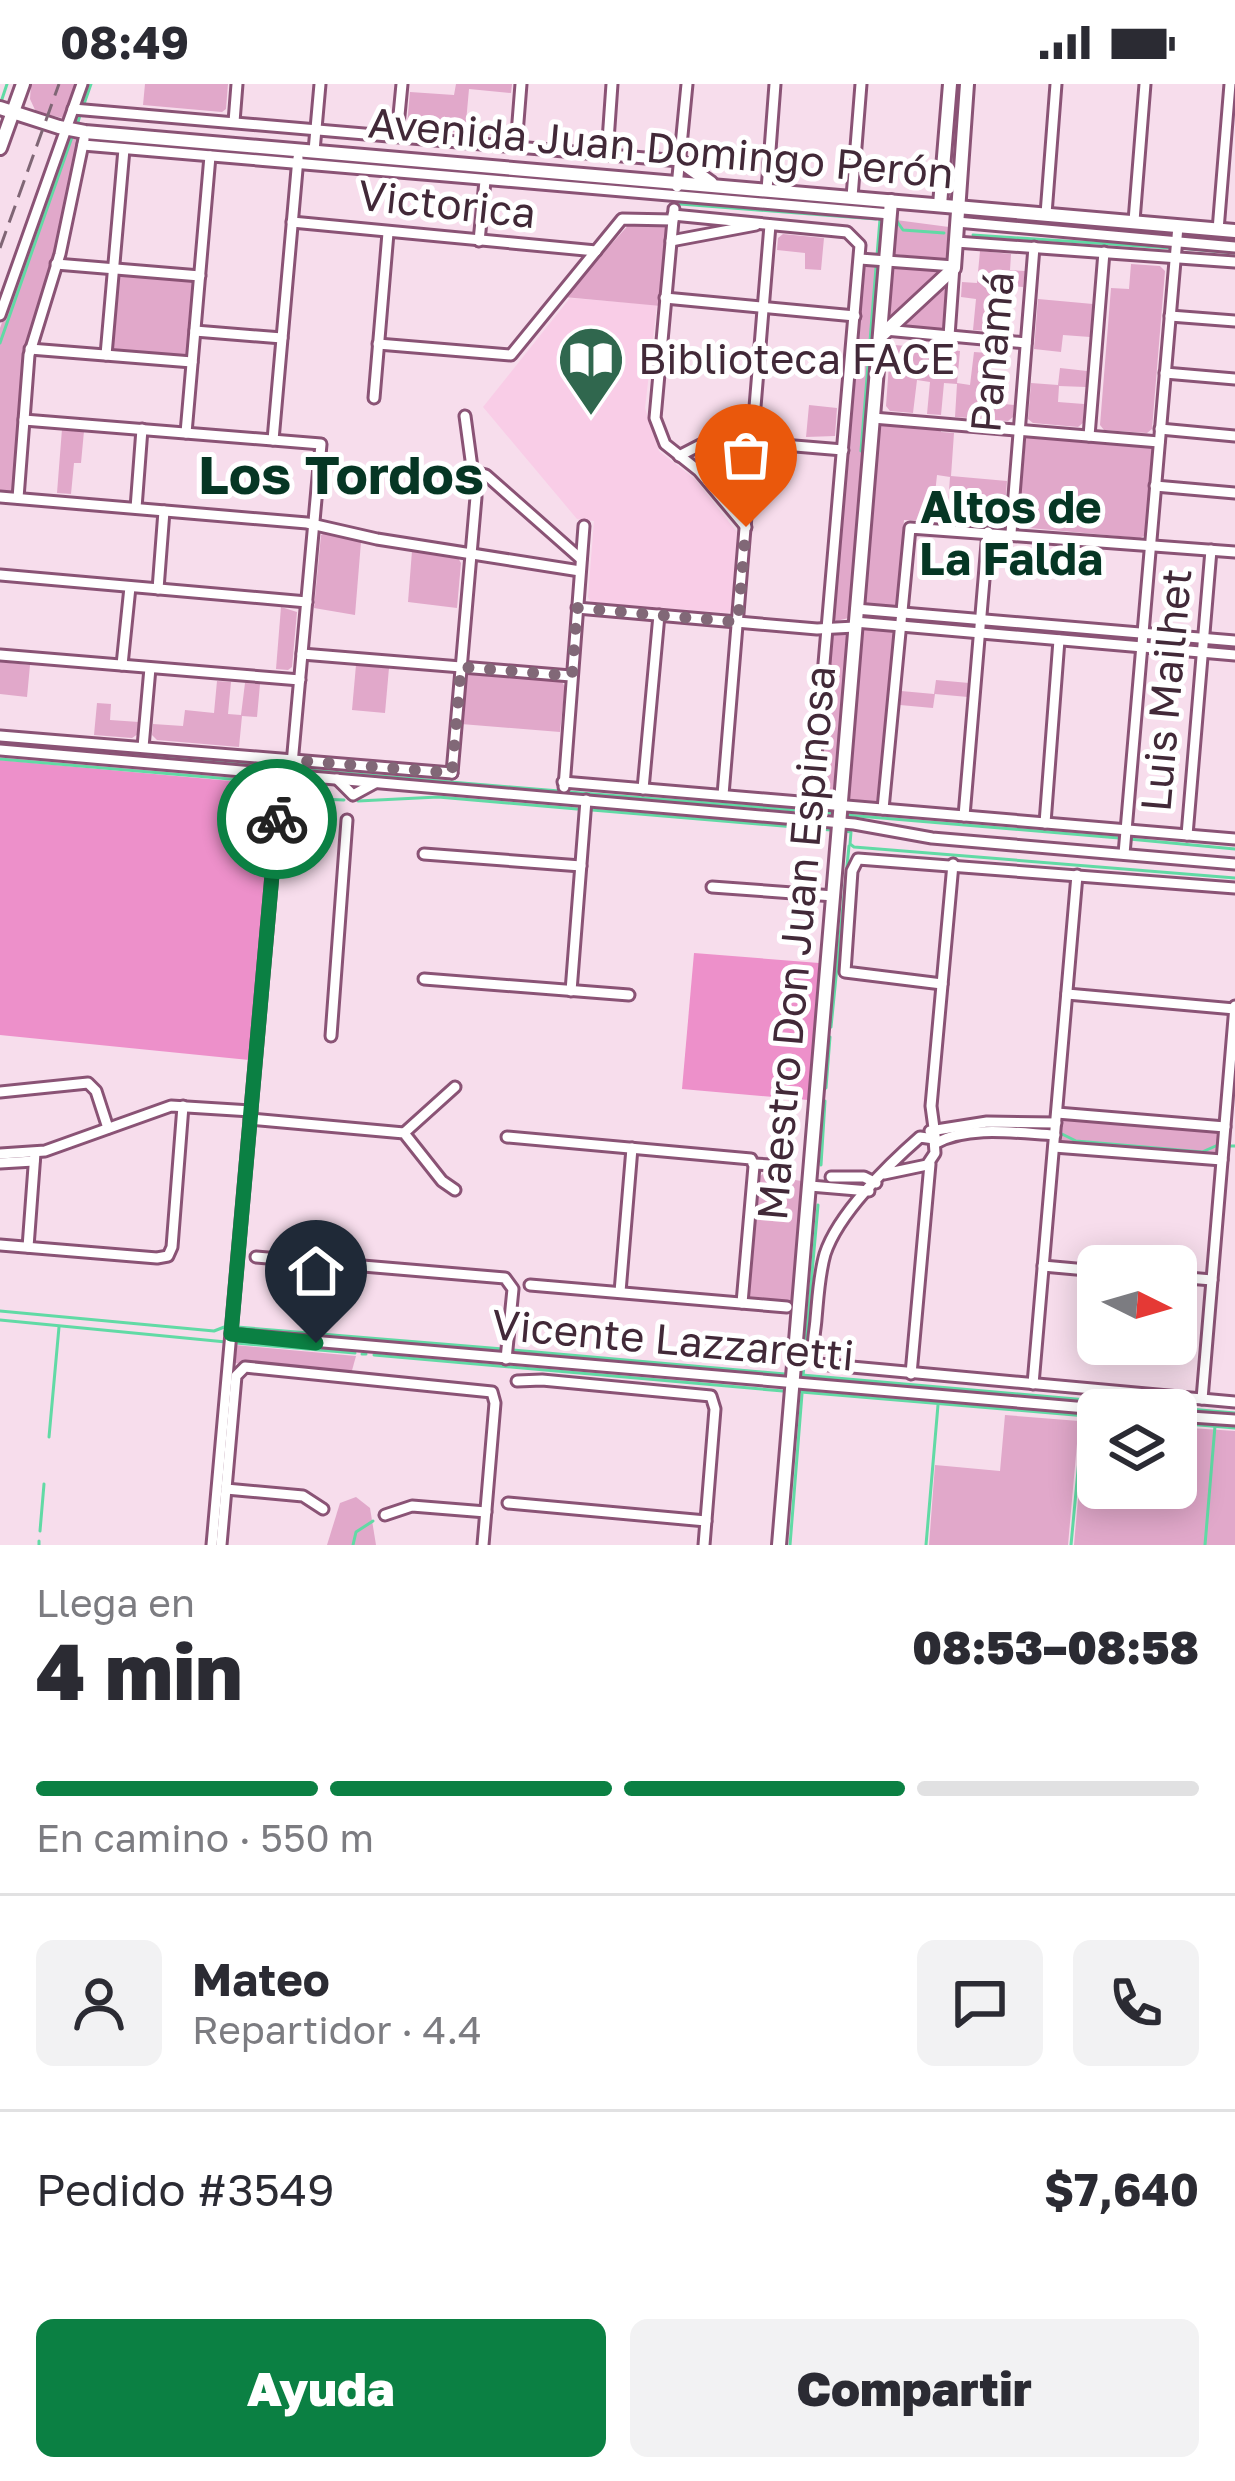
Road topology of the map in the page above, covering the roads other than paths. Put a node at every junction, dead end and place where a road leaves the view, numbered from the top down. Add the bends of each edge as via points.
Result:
1 (23, 84) edge
2 (82, 84) edge
3 (237, 84) edge
4 (320, 84) edge
5 (402, 84) edge
6 (521, 84) edge
7 (612, 84) edge
8 (687, 84) edge
9 (776, 84) edge
10 (861, 84) edge
11 (950, 84) edge
12 (967, 84) edge
13 (1056, 84) edge
14 (1144, 84) edge
15 (1230, 84) edge
16 (74, 109) junction
17 (6, 110) edge
18 (234, 122) junction
19 (66, 129) junction
20 (316, 129) junction
21 (397, 136) junction
22 (84, 138) junction
23 (516, 147) junction
24 (0, 148) edge
25 (124, 149) junction
26 (314, 151) junction
27 (607, 154) junction
28 (210, 157) junction
29 (298, 157) junction
30 (680, 161) junction
31 (485, 181) junction
32 (678, 182) junction
33 (942, 182) junction
34 (959, 183) junction
35 (717, 186) junction
36 (767, 190) junction
37 (852, 197) junction
38 (675, 198) junction
39 (940, 205) junction
40 (958, 206) junction
41 (891, 207) junction
42 (1046, 214) junction
43 (673, 218) junction
44 (1133, 221) junction
45 (292, 222) junction
46 (957, 222) junction
47 (766, 224) junction
48 (1178, 226) junction
49 (1218, 230) junction
50 (1235, 231) edge
51 (388, 232) junction
52 (479, 241) junction
53 (671, 241) junction
54 (956, 242) junction
55 (1176, 242) junction
56 (1034, 247) junction
57 (1235, 247) edge
58 (596, 251) junction
59 (1104, 252) junction
60 (1175, 257) junction
61 (860, 259) junction
62 (880, 260) junction
63 (1235, 262) edge
64 (56, 264) junction
65 (954, 266) junction
66 (114, 269) junction
67 (200, 276) junction
68 (665, 298) junction
69 (764, 307) junction
70 (0, 315) edge
71 (855, 316) junction
72 (1170, 316) junction
73 (1235, 321) edge
74 (885, 330) junction
75 (195, 331) junction
76 (949, 336) junction
77 (282, 338) junction
78 (378, 344) junction
79 (1026, 344) junction
80 (879, 347) junction
81 (30, 349) junction
82 (106, 355) junction
83 (192, 362) junction
84 (1165, 373) junction
85 (1235, 379) edge
86 (374, 398) dead end
87 (465, 416) dead end
88 (873, 418) junction
89 (24, 419) junction
90 (142, 429) junction
91 (1160, 429) junction
92 (1019, 430) junction
93 (186, 433) junction
94 (1089, 436) junction
95 (1235, 436) edge
96 (273, 440) junction
97 (753, 442) junction
98 (1159, 442) junction
99 (843, 450) junction
100 (679, 456) junction
101 (474, 472) junction
102 (1155, 487) junction
103 (1235, 494) edge
104 (0, 497) edge
105 (18, 498) junction
106 (136, 508) junction
107 (164, 511) junction
108 (314, 524) junction
109 (584, 526) dead end
110 (746, 527) junction
111 (988, 532) junction
112 (1011, 533) junction
113 (1150, 545) junction
114 (1210, 550) junction
115 (1235, 552) edge
116 (471, 554) junction
117 (581, 565) junction
118 (0, 575) edge
119 (130, 586) junction
120 (158, 589) junction
121 (307, 602) junction
122 (577, 608) junction
123 (900, 612) junction
124 (659, 615) junction
125 (856, 619) junction
126 (981, 619) junction
127 (738, 622) junction
128 (899, 626) junction
129 (827, 627) junction
130 (980, 633) junction
131 (1143, 633) junction
132 (1203, 638) junction
133 (1059, 640) junction
134 (1235, 641) edge
135 (1142, 647) junction
136 (1202, 652) junction
137 (302, 654) junction
138 (0, 655) edge
139 (1235, 655) edge
140 (122, 665) junction
141 (461, 667) junction
142 (150, 668) junction
143 (572, 676) junction
144 (300, 680) junction
145 (0, 736) edge
146 (143, 748) junction
147 (0, 750) edge
148 (293, 760) junction
149 (286, 774) junction
150 (337, 779) junction
151 (377, 782) junction
152 (563, 782) junction
153 (643, 789) junction
154 (349, 793) junction
155 (723, 795) junction
156 (564, 799) junction
157 (586, 800) junction
158 (812, 803) junction
159 (840, 806) junction
160 (883, 809) junction
161 (964, 816) junction
162 (840, 823) junction
163 (1045, 823) junction
164 (1126, 830) junction
165 (1187, 835) junction
166 (1235, 839) edge
167 (424, 854) dead end
168 (1124, 854) junction
169 (1235, 864) edge
170 (953, 865) junction
171 (581, 866) junction
172 (1077, 875) junction
173 (712, 886) dead end
174 (1235, 888) edge
175 (834, 896) junction
176 (424, 980) dead end
177 (942, 984) junction
178 (571, 991) junction
179 (1067, 994) junction
180 (629, 995) dead end
181 (1235, 1007) edge
182 (331, 1036) dead end
183 (455, 1087) dead end
184 (0, 1092) edge
185 (183, 1106) junction
186 (931, 1106) junction
187 (250, 1115) junction
188 (108, 1128) junction
189 (1055, 1129) junction
190 (933, 1130) junction
191 (404, 1132) junction
192 (507, 1137) dead end
193 (920, 1138) junction
194 (936, 1143) junction
195 (1227, 1145) edge
196 (632, 1148) junction
197 (34, 1157) junction
198 (0, 1158) edge
199 (933, 1158) junction
200 (754, 1164) junction
201 (910, 1170) junction
202 (810, 1180) junction
203 (873, 1186) junction
204 (454, 1190) dead end
205 (927, 1192) junction
206 (0, 1245) edge
207 (28, 1247) junction
208 (256, 1257) dead end
209 (1043, 1266) junction
210 (1077, 1268) edge
211 (1197, 1279) edge
212 (1212, 1280) junction
213 (530, 1285) dead end
214 (620, 1292) junction
215 (742, 1303) junction
216 (787, 1307) dead end
217 (231, 1334) junction
218 (364, 1347) junction
219 (506, 1359) junction
220 (911, 1374) junction
221 (361, 1377) junction
222 (517, 1381) dead end
223 (793, 1383) junction
224 (1033, 1384) junction
225 (1202, 1399) junction
226 (1235, 1402) edge
227 (1077, 1407) edge
228 (1197, 1417) edge
229 (1235, 1420) edge
230 (226, 1489) junction
231 (508, 1503) dead end
232 (323, 1509) dead end
233 (486, 1512) junction
234 (385, 1515) dead end
235 (706, 1521) junction
236 (216, 1545) edge
237 (483, 1545) edge
238 (704, 1545) edge
239 (779, 1545) edge

1 - 17 main road
2 - 16 street
3 - 18 street
4 - 20 street
5 - 21 street
6 - 23 street
7 - 27 street
8 - 30 street
9 - 36 street
10 - 37 street
11 - 33 main road
12 - 34 main road
13 - 42 street
14 - 44 street
15 - 49 street
16 - 18 street
16 - 19 street
17 - 19 main road, Avenida Juan Domingo Perón
17 - 24 main road
18 - 20 street
19 - 22 main road, Avenida Juan Domingo Perón
19 - 70 street
20 - 21 street
20 - 26 street
21 - 23 street
22 - 25 street
22 - 29 main road, Avenida Juan Domingo Perón
22 - 64 street
23 - 27 street
25 - 28 street
25 - 66 street
26 - 29 main road, Avenida Juan Domingo Perón
26 - 32 main road, Avenida Juan Domingo Perón
27 - 30 street
28 - 29 street
28 - 67 street
29 - 31 street
29 - 45 street
30 - 32 street
30 - 35 main road
31 - 38 street
31 - 52 street
32 - 35 main road, Avenida Juan Domingo Perón
32 - 38 street
33 - 34 main road via 952,190
33 - 39 main road
34 - 40 main road
35 - 36 main road, Avenida Juan Domingo Perón
36 - 37 main road, Avenida Juan Domingo Perón
37 - 41 main road, Avenida Juan Domingo Perón
38 - 41 street
38 - 43 street
39 - 40 main road, Avenida Juan Domingo Perón
39 - 41 main road, Avenida Juan Domingo Perón
40 - 42 main road, Avenida Juan Domingo Perón
40 - 46 main road
41 - 62 main road, Maestro Don Juan Espinosa
42 - 44 main road, Avenida Juan Domingo Perón
43 - 47 street
43 - 53 street
43 - 58 street via 625,217
44 - 48 main road, Avenida Juan Domingo Perón
45 - 51 street, Victorica
45 - 77 street
46 - 54 main road
46 - 55 street
47 - 53 street
47 - 61 street via 847,232 857,238
47 - 69 street
48 - 49 main road, Avenida Juan Domingo Perón
48 - 55 street
49 - 50 main road, Avenida Juan Domingo Perón
51 - 52 street, Victorica
51 - 78 street
52 - 58 street, Victorica
53 - 68 street
54 - 56 street
54 - 65 main road
55 - 57 street
55 - 60 street
56 - 59 street
56 - 79 street, Panamá
58 - 78 street via 511,355
59 - 60 street
59 - 94 street
60 - 63 street
60 - 72 street
61 - 62 street
61 - 71 street
62 - 65 street
62 - 80 main road, Maestro Don Juan Espinosa
64 - 66 street
64 - 81 street
65 - 74 main road
65 - 76 street
66 - 67 street
66 - 82 street
67 - 75 street
68 - 69 street
68 - 100 street via 655,415 664,444
69 - 71 street
69 - 97 street
71 - 99 street
72 - 73 street
72 - 84 street
74 - 76 street
74 - 80 main road, Maestro Don Juan Espinosa
75 - 77 street
75 - 83 street
76 - 79 street
77 - 96 street
78 - 86 street
79 - 92 street, Panamá
80 - 88 main road, Maestro Don Juan Espinosa
81 - 82 street
81 - 89 street
82 - 83 street
83 - 93 street
84 - 85 street
84 - 91 street
87 - 101 street
88 - 92 street
88 - 125 main road, Maestro Don Juan Espinosa
89 - 90 street
89 - 105 street
90 - 93 street
90 - 106 street
91 - 95 street
91 - 98 street
92 - 94 street
92 - 112 street, Panamá
93 - 96 street
94 - 98 street
96 - 108 street via 321,444
97 - 99 street
97 - 100 street via 707,439
97 - 110 street
98 - 102 street
99 - 129 street
100 - 110 street
101 - 116 street
101 - 117 street
102 - 103 street
102 - 113 street
104 - 105 street
105 - 106 street
106 - 107 street
107 - 108 street
107 - 120 street
108 - 116 street
108 - 121 street
109 - 117 street
110 - 127 street
111 - 112 street
111 - 123 street via 910,528
111 - 126 street
112 - 113 street
113 - 114 street
113 - 131 street
114 - 115 street
114 - 132 street, Luis Mailhet
116 - 117 street
116 - 141 street
117 - 122 street
118 - 119 street
119 - 120 street
119 - 140 street
120 - 121 street
121 - 137 street
122 - 124 street
122 - 143 street
123 - 125 street
123 - 126 street
123 - 128 street
124 - 127 street
124 - 153 street
125 - 128 street
125 - 129 street
125 - 159 main road, Maestro Don Juan Espinosa
126 - 130 street
126 - 131 street
127 - 129 street
127 - 155 street
128 - 130 street
128 - 160 street
129 - 158 street
130 - 133 street
130 - 161 street
131 - 132 street
131 - 135 street
132 - 134 street
132 - 136 street, Luis Mailhet
133 - 135 street
133 - 163 street
135 - 136 street
135 - 164 street
136 - 139 street
136 - 165 street, Luis Mailhet
137 - 141 street
137 - 144 street
138 - 140 street
140 - 142 street
141 - 143 street
141 - 148 street via 451,776
142 - 144 street
142 - 146 street
143 - 152 street
144 - 148 street
145 - 146 street
146 - 148 street
147 - 149 street
148 - 149 street
149 - 150 street
149 - 187 street
150 - 151 street
150 - 154 street
151 - 154 street
151 - 156 street
152 - 153 street
152 - 156 street
153 - 155 street
154 - 182 street
155 - 158 street
156 - 157 street
157 - 162 street
157 - 171 street
158 - 159 street
159 - 160 street
159 - 162 main road, Maestro Don Juan Espinosa
160 - 161 street
161 - 163 street
162 - 168 street
162 - 175 main road, Maestro Don Juan Espinosa
163 - 164 street
164 - 165 street
164 - 168 street
165 - 166 street
167 - 171 street
168 - 169 street
170 - 172 street
170 - 177 street
170 - 177 street via 858,859 845,940 848,974
171 - 178 street
172 - 174 street
172 - 179 street
173 - 175 street
175 - 202 main road, Maestro Don Juan Espinosa
176 - 178 street
177 - 186 street
178 - 180 street
179 - 181 street
179 - 189 street
181 - 195 street
183 - 191 street
184 - 188 street via 88,1083
185 - 187 street
185 - 188 street
185 - 207 street via 168,1256
186 - 190 street
186 - 193 street
187 - 191 street
187 - 217 street
188 - 197 street
189 - 190 street via 987,1122
189 - 194 street
189 - 195 street
189 - 195 street
189 - 209 street
190 - 193 street
190 - 194 street
191 - 204 street
192 - 196 street
193 - 194 street
193 - 203 street
194 - 199 street
195 - 212 street
196 - 200 street
196 - 214 street
197 - 198 street
197 - 207 street
199 - 201 street
199 - 205 street
200 - 202 street via 790,1166
200 - 215 street
201 - 203 street
201 - 205 street
202 - 203 street
202 - 203 street via 864,1177
202 - 223 main road, Maestro Don Juan Espinosa
203 - 220 street via 826,1253 813,1356 824,1366
205 - 220 street
206 - 207 street
208 - 219 street via 505,1278 513,1289
209 - 210 street
209 - 224 street
211 - 212 street
212 - 225 street
213 - 214 street
214 - 215 street
215 - 216 street
217 - 218 street, Vicente Lazzaretti
217 - 236 street
218 - 219 street, Vicente Lazzaretti
218 - 221 street
219 - 223 street, Vicente Lazzaretti
220 - 224 street
221 - 230 street via 240,1369
221 - 233 street via 492,1391
222 - 235 street via 711,1396
223 - 227 street, Vicente Lazzaretti
223 - 239 main road, Maestro Don Juan Espinosa
224 - 225 street
225 - 226 street
228 - 229 street
230 - 232 street via 299,1496
230 - 236 street
231 - 235 street
233 - 234 street via 412,1506
233 - 237 street
235 - 238 street

